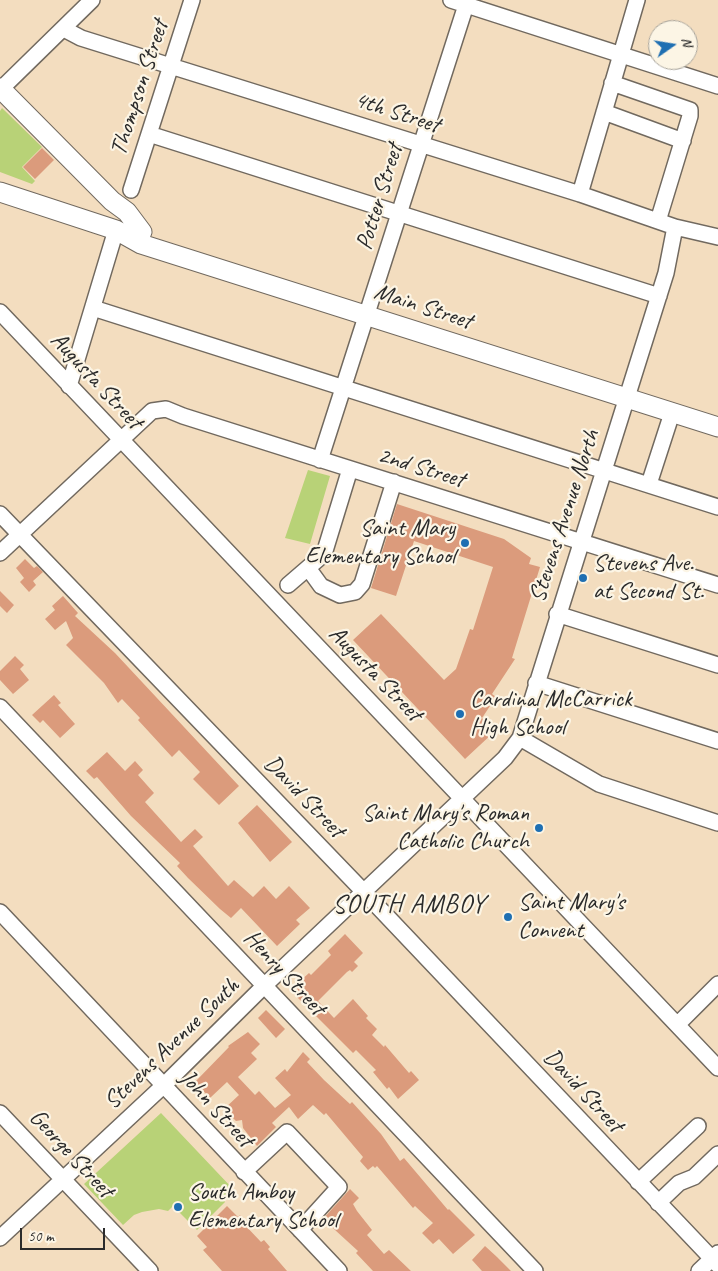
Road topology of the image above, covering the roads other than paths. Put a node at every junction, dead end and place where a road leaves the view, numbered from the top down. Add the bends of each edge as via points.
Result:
1 (92, 0) edge
2 (192, 0) edge
3 (451, 0) edge
4 (637, 0) edge
5 (466, 5) junction
6 (64, 29) junction
7 (622, 54) junction
8 (171, 65) junction
9 (612, 83) junction
10 (718, 86) edge
11 (0, 89) edge
12 (604, 112) junction
13 (149, 134) junction
14 (683, 141) junction
15 (420, 144) junction
16 (132, 190) dead end
17 (0, 192) edge
18 (580, 194) junction
19 (112, 201) junction
20 (398, 214) junction
21 (658, 220) junction
22 (675, 227) junction
23 (116, 230) junction
24 (142, 232) junction
25 (718, 237) edge
26 (659, 296) junction
27 (93, 308) junction
28 (369, 310) junction
29 (0, 312) edge
30 (70, 386) junction
31 (345, 387) junction
32 (628, 393) junction
33 (672, 412) junction
34 (718, 415) edge
35 (718, 427) edge
36 (120, 440) junction
37 (320, 460) junction
38 (350, 469) junction
39 (604, 470) junction
40 (394, 482) junction
41 (649, 484) junction
42 (718, 507) edge
43 (0, 514) edge
44 (19, 535) junction
45 (581, 542) junction
46 (0, 553) edge
47 (308, 568) junction
48 (288, 585) dead end
49 (718, 585) edge
50 (558, 614) junction
51 (718, 666) edge
52 (536, 684) junction
53 (0, 707) edge
54 (520, 738) junction
55 (718, 741) edge
56 (462, 798) junction
57 (718, 823) edge
58 (363, 891) junction
59 (0, 912) edge
60 (718, 984) edge
61 (264, 985) junction
62 (677, 1025) junction
63 (718, 1068) edge
64 (163, 1086) junction
65 (0, 1113) edge
66 (698, 1126) dead end
67 (718, 1154) edge
68 (244, 1172) junction
69 (63, 1179) junction
70 (638, 1182) junction
71 (658, 1203) junction
72 (300, 1230) junction
73 (0, 1238) edge
74 (716, 1259) edge
75 (150, 1271) edge
76 (339, 1271) edge
77 (535, 1271) edge
78 (699, 1271) edge

1 - 6 street
2 - 8 street, Thompson Street
3 - 5 street
4 - 7 street
5 - 7 street
5 - 15 street, Potter Street
6 - 8 street, 4th Street via 81,38
6 - 11 street
7 - 9 street
7 - 10 street
8 - 13 street, Thompson Street
8 - 15 street, 4th Street
9 - 12 street
9 - 14 street via 690,110
11 - 19 main road
12 - 14 street
12 - 18 street
13 - 16 street, Thompson Street
13 - 20 street
14 - 21 street
15 - 18 street, 4th Street
15 - 20 street, Potter Street
17 - 23 main road, Main Street
18 - 21 street, 4th Street
19 - 23 main road
19 - 24 main road via 127,212
20 - 26 street
20 - 28 street, Potter Street
21 - 22 street, 4th Street
22 - 25 street, 4th Street
22 - 26 street, Stevens Avenue North
23 - 24 main road, Main Street
23 - 27 street
23 - 28 main road, Main Street via 140,244
24 - 28 main road, Main Street
26 - 32 street, Stevens Avenue North
27 - 30 street
27 - 31 street
28 - 31 street, Potter Street
28 - 32 main road, Main Street
29 - 30 street, Augusta Street
30 - 36 street, Augusta Street
31 - 37 street, Potter Street
31 - 39 street
32 - 33 main road, Main Street
32 - 34 main road, Main Street
32 - 39 street, Stevens Avenue North
33 - 35 main road, Main Street
33 - 41 street
36 - 37 street, 2nd Street via 152,411 166,409
36 - 44 street, 2nd Street
36 - 56 street, Augusta Street
37 - 38 street, 2nd Street
38 - 40 street, 2nd Street
38 - 47 street via 324,554
39 - 41 street
39 - 45 street, Stevens Avenue North
40 - 45 street, 2nd Street
40 - 47 street via 362,584 355,592 340,595 322,586
41 - 42 street
43 - 44 street, David Street
44 - 46 street, 2nd Street
44 - 58 street, David Street
45 - 49 street, 2nd Street
45 - 50 street, Stevens Avenue North
47 - 48 street
50 - 51 street
50 - 52 street, Stevens Avenue North
52 - 54 street, Stevens Avenue North
52 - 55 street
53 - 61 street, Henry Street
54 - 56 street, Stevens Avenue North via 505,758
54 - 57 street via 599,784
56 - 58 street, Stevens Avenue South
56 - 62 street, Augusta Street
58 - 61 street, Stevens Avenue South
58 - 70 street, David Street
59 - 64 street, John Street
60 - 62 street
61 - 64 street, Stevens Avenue South
61 - 77 street, Henry Street
62 - 63 street, Augusta Street
64 - 68 street, John Street
64 - 69 street, Stevens Avenue South
65 - 69 street, George Street
66 - 70 street
67 - 71 street via 694,1177 679,1183
68 - 72 street, John Street
68 - 72 street via 287,1132 339,1188
69 - 73 street, Stevens Avenue South
69 - 75 street, George Street
70 - 71 street, David Street
71 - 74 street, David Street
72 - 76 street, John Street
74 - 78 street

